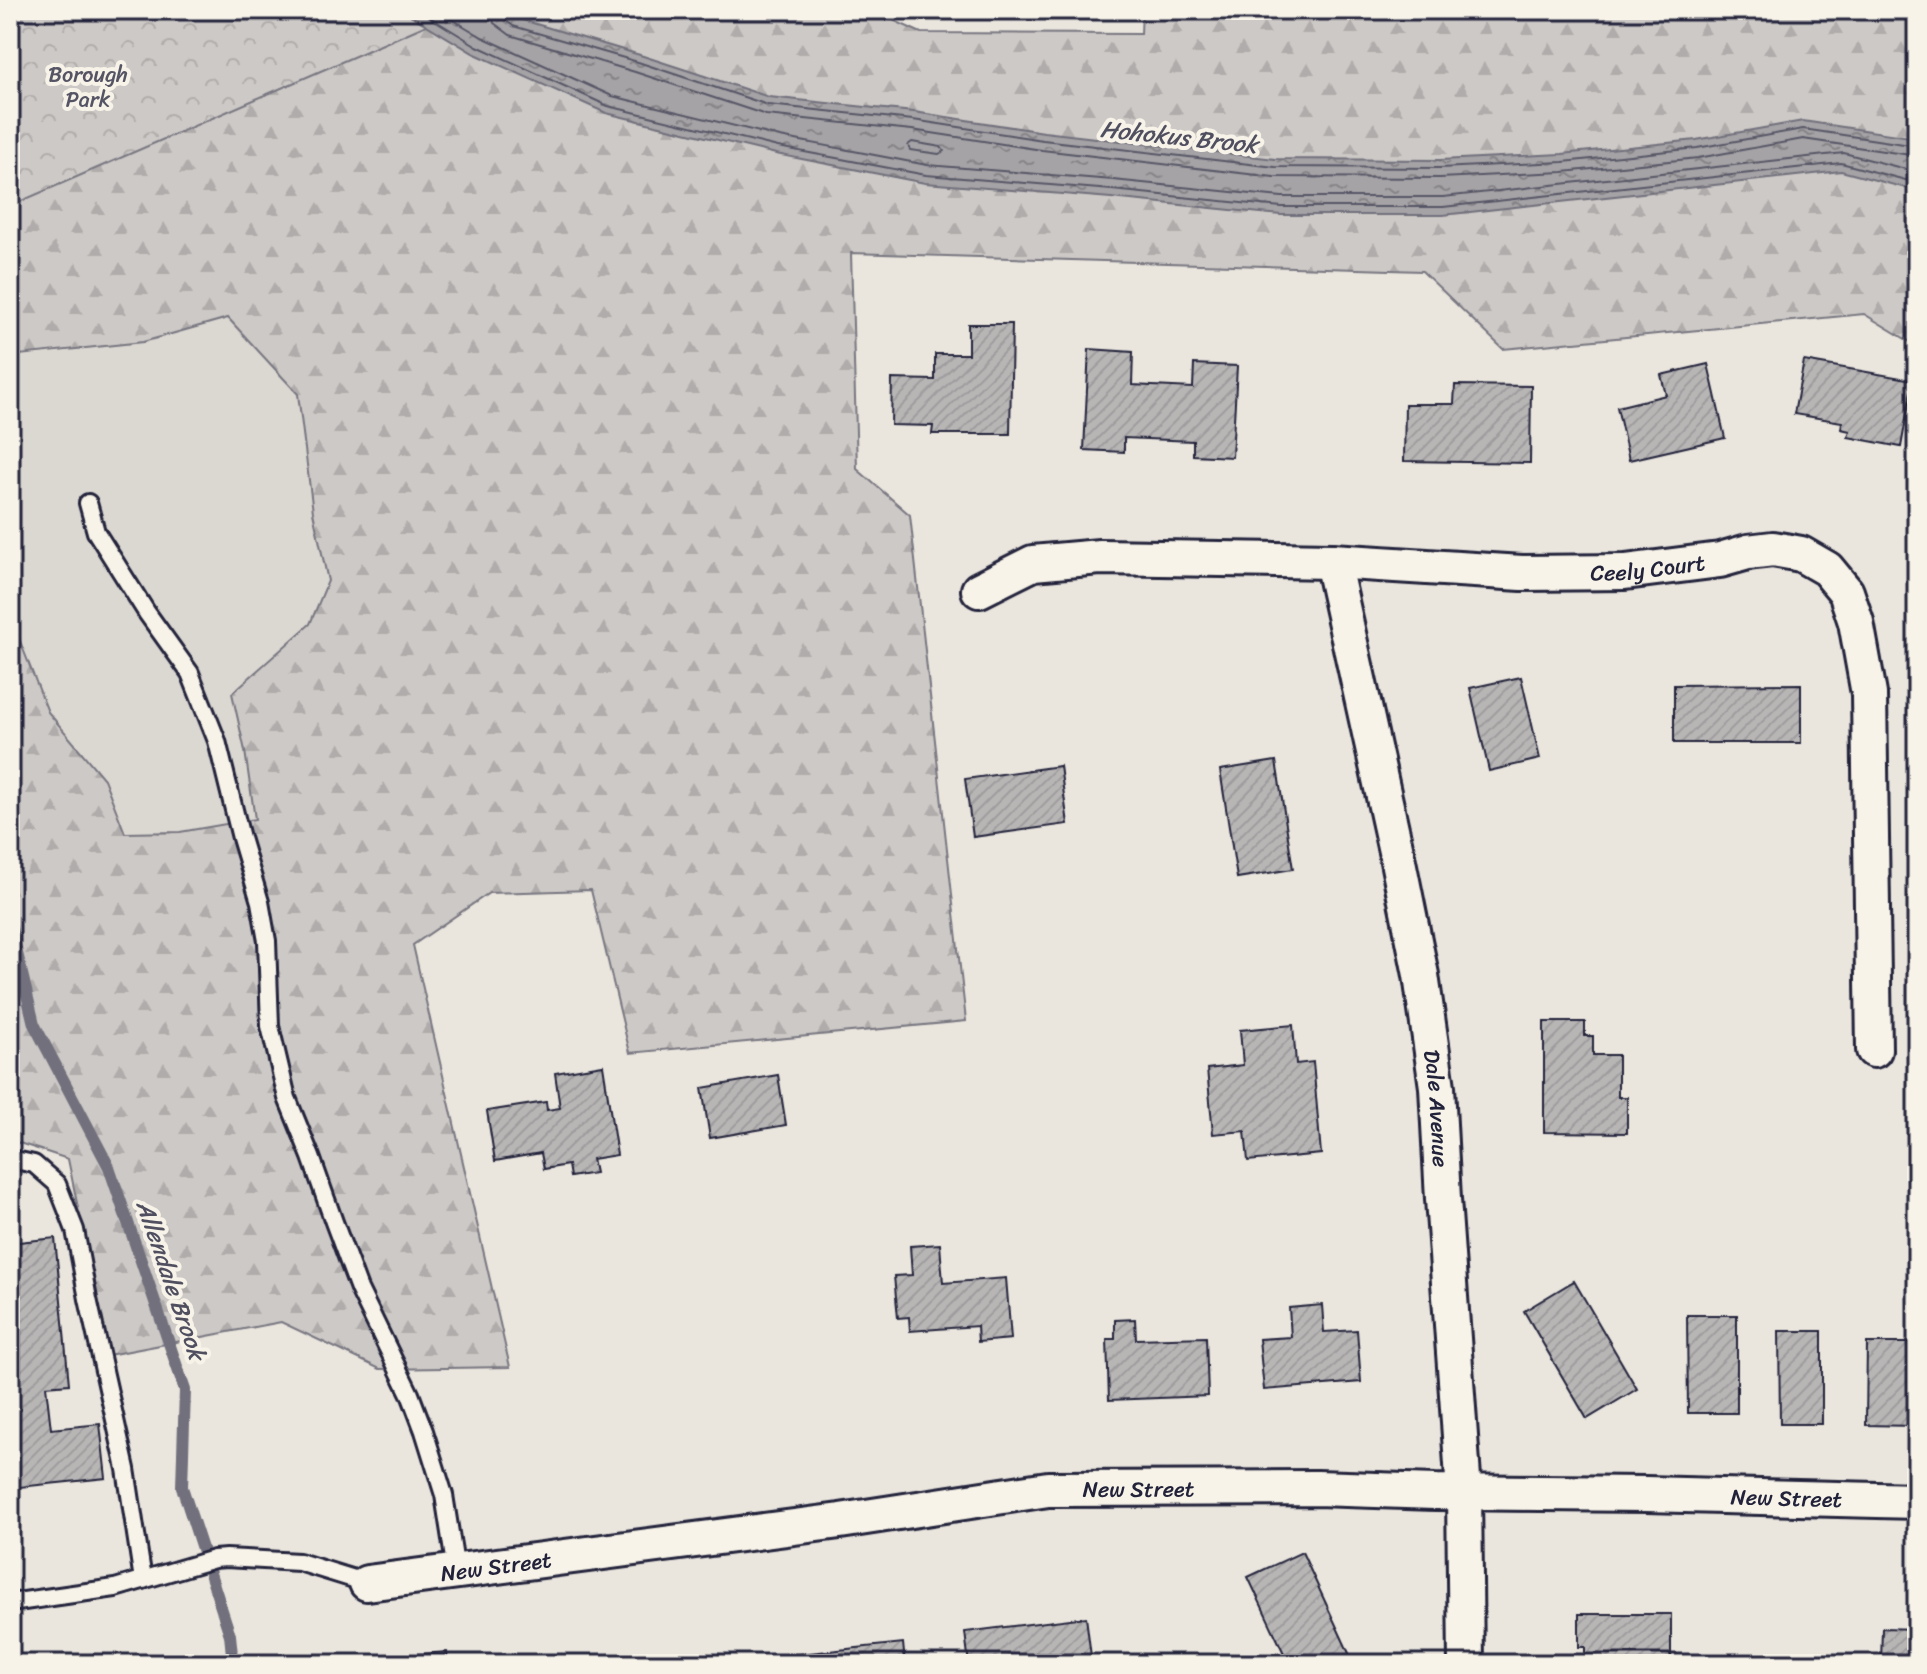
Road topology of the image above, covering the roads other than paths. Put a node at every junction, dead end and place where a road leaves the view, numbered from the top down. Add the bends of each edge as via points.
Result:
1 (88, 503) dead end
2 (1332, 561) junction
3 (979, 590) dead end
4 (1874, 1050) dead end
5 (10, 1159) edge
6 (1464, 1492) junction
7 (1917, 1501) edge
8 (456, 1571) junction
9 (143, 1580) junction
10 (367, 1583) joint
11 (10, 1603) edge
12 (1466, 1664) edge

1 - 8 lane via 96,532 190,673 217,741 260,902 270,1026 287,1098 359,1289 424,1431 444,1495
2 - 3 street, Ceely Court via 1100,557 1033,563
2 - 4 street, Ceely Court via 1522,573 1625,572 1773,549 1801,554 1827,569 1846,592 1869,694
2 - 6 street, Dale Avenue via 1421,975 1437,1087
5 - 9 lane via 34,1164 57,1184 75,1230 126,1469
6 - 7 street, New Street
6 - 8 street, New Street via 1048,1489
6 - 12 street, Dale Avenue
8 - 10 street, New Street
9 - 10 lane via 214,1559 299,1562
9 - 11 lane

